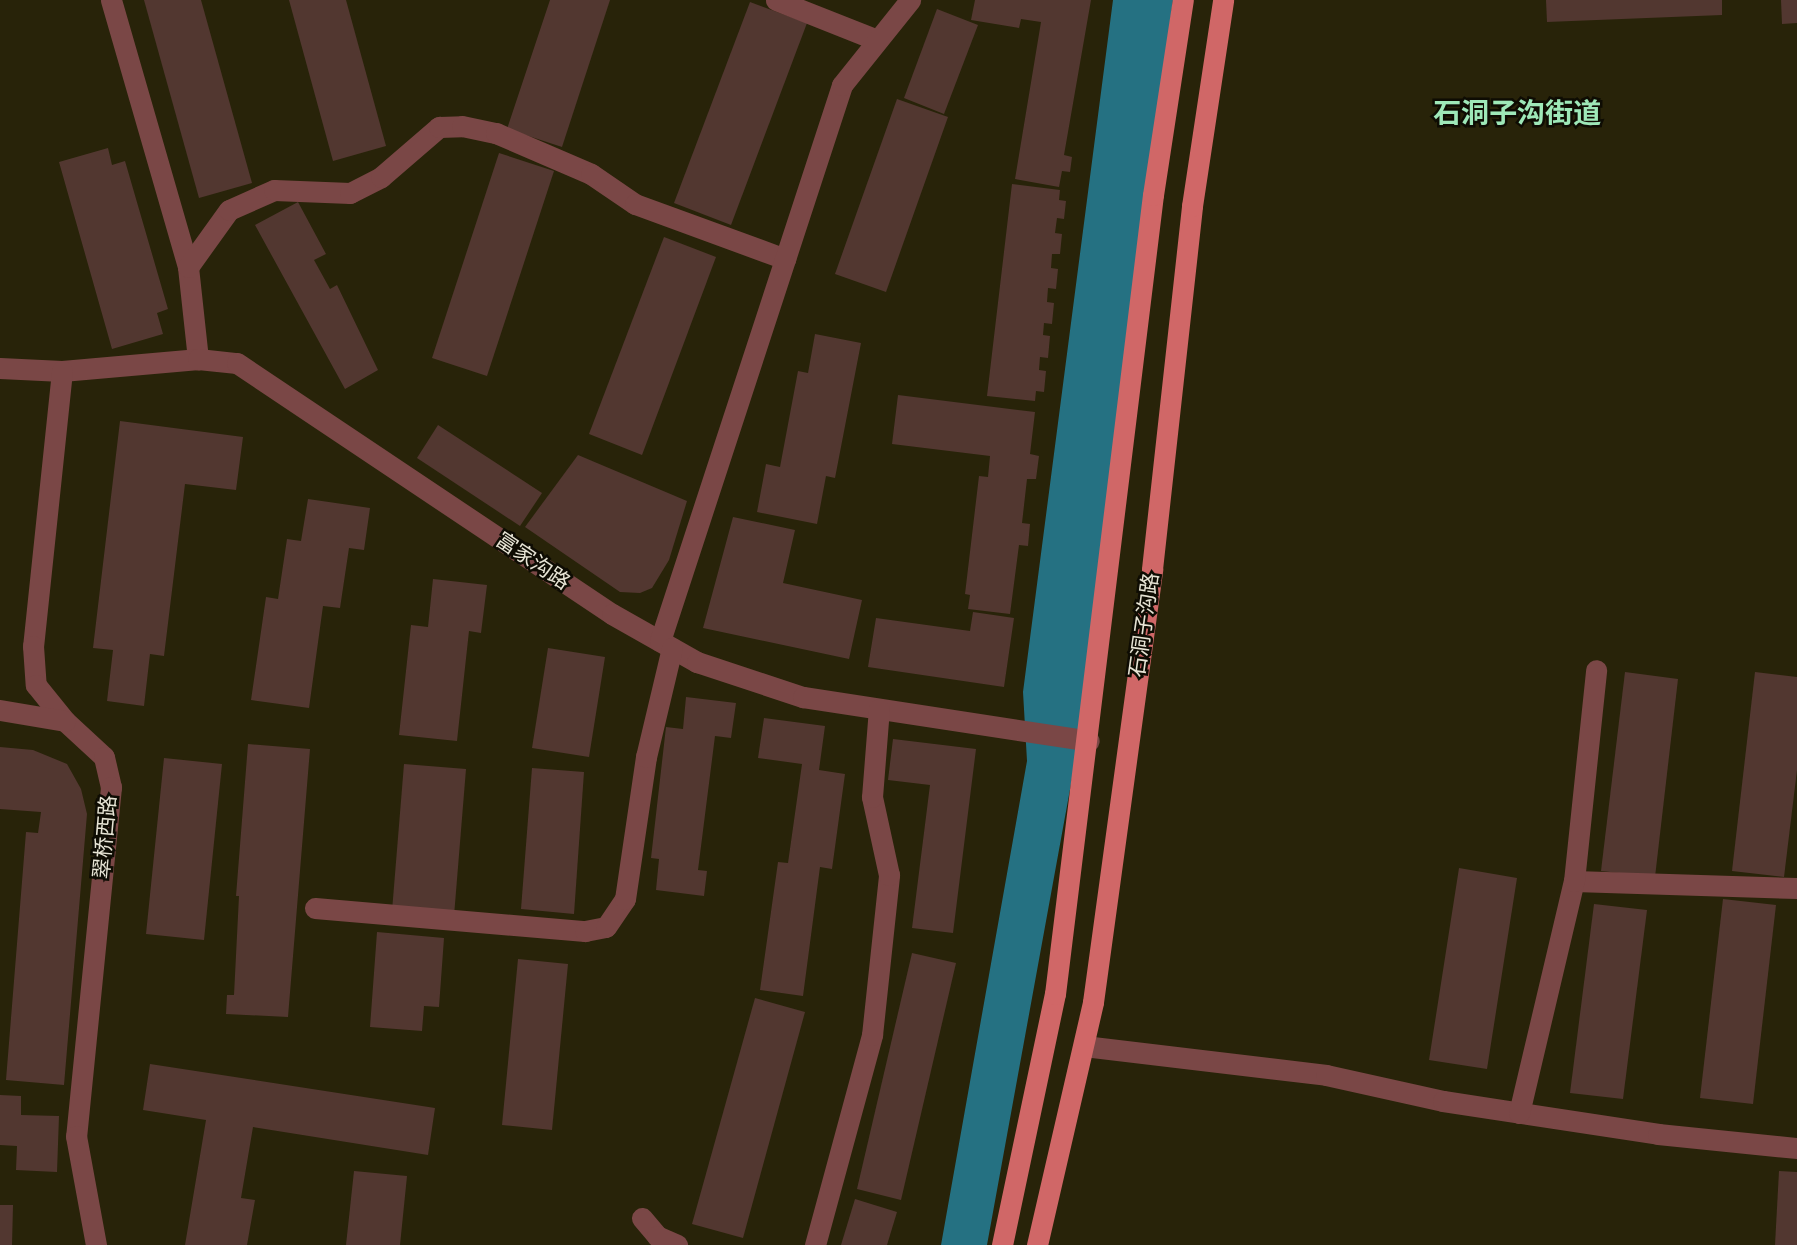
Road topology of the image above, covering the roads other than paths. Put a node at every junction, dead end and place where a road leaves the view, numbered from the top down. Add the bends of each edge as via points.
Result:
1 (111, 0) edge
2 (776, 0) edge
3 (910, 0) edge
4 (1183, 0) edge
5 (1223, 0) edge
6 (877, 40) junction
7 (785, 259) junction
8 (188, 267) junction
9 (198, 359) junction
10 (0, 368) edge
11 (62, 371) junction
12 (666, 645) junction
13 (1596, 670) dead end
14 (879, 709) junction
15 (0, 710) edge
16 (65, 721) junction
17 (1084, 740) junction
18 (1574, 881) junction
19 (1797, 888) edge
20 (315, 908) dead end
21 (1084, 1046) junction
22 (1519, 1113) junction
23 (1797, 1148) edge
24 (642, 1218) dead end
25 (96, 1245) edge
26 (677, 1245) edge
27 (816, 1245) edge
28 (1002, 1245) edge
29 (1037, 1245) edge

1 - 8 street
2 - 6 street
3 - 6 street
4 - 17 main road, 石洞子沟路 via 1153,195
5 - 21 main road, 石洞子沟路 via 1192,206 1152,569
6 - 7 street via 842,85
7 - 8 street via 635,204 591,174 496,133 462,126 439,127 381,177 350,193 274,190 229,210
7 - 12 street
8 - 9 street
9 - 11 street, 富家沟路
9 - 12 street, 富家沟路 via 237,363 612,614
10 - 11 street, 富家沟路
11 - 16 street, 翠桥西路 via 33,646 36,685
12 - 14 street, 富家沟路 via 697,662 803,697
12 - 20 street via 625,899 606,928 585,931
13 - 18 street
14 - 17 street, 富家沟路
14 - 27 street via 872,797 889,875 872,1035
15 - 16 street
16 - 25 street, 翠桥西路 via 104,757 111,787 76,1136
17 - 28 main road, 石洞子沟路 via 1055,994
18 - 19 street
18 - 22 street
21 - 22 street via 1326,1075
21 - 29 main road, 石洞子沟路
22 - 23 street
24 - 26 street via 657,1236

